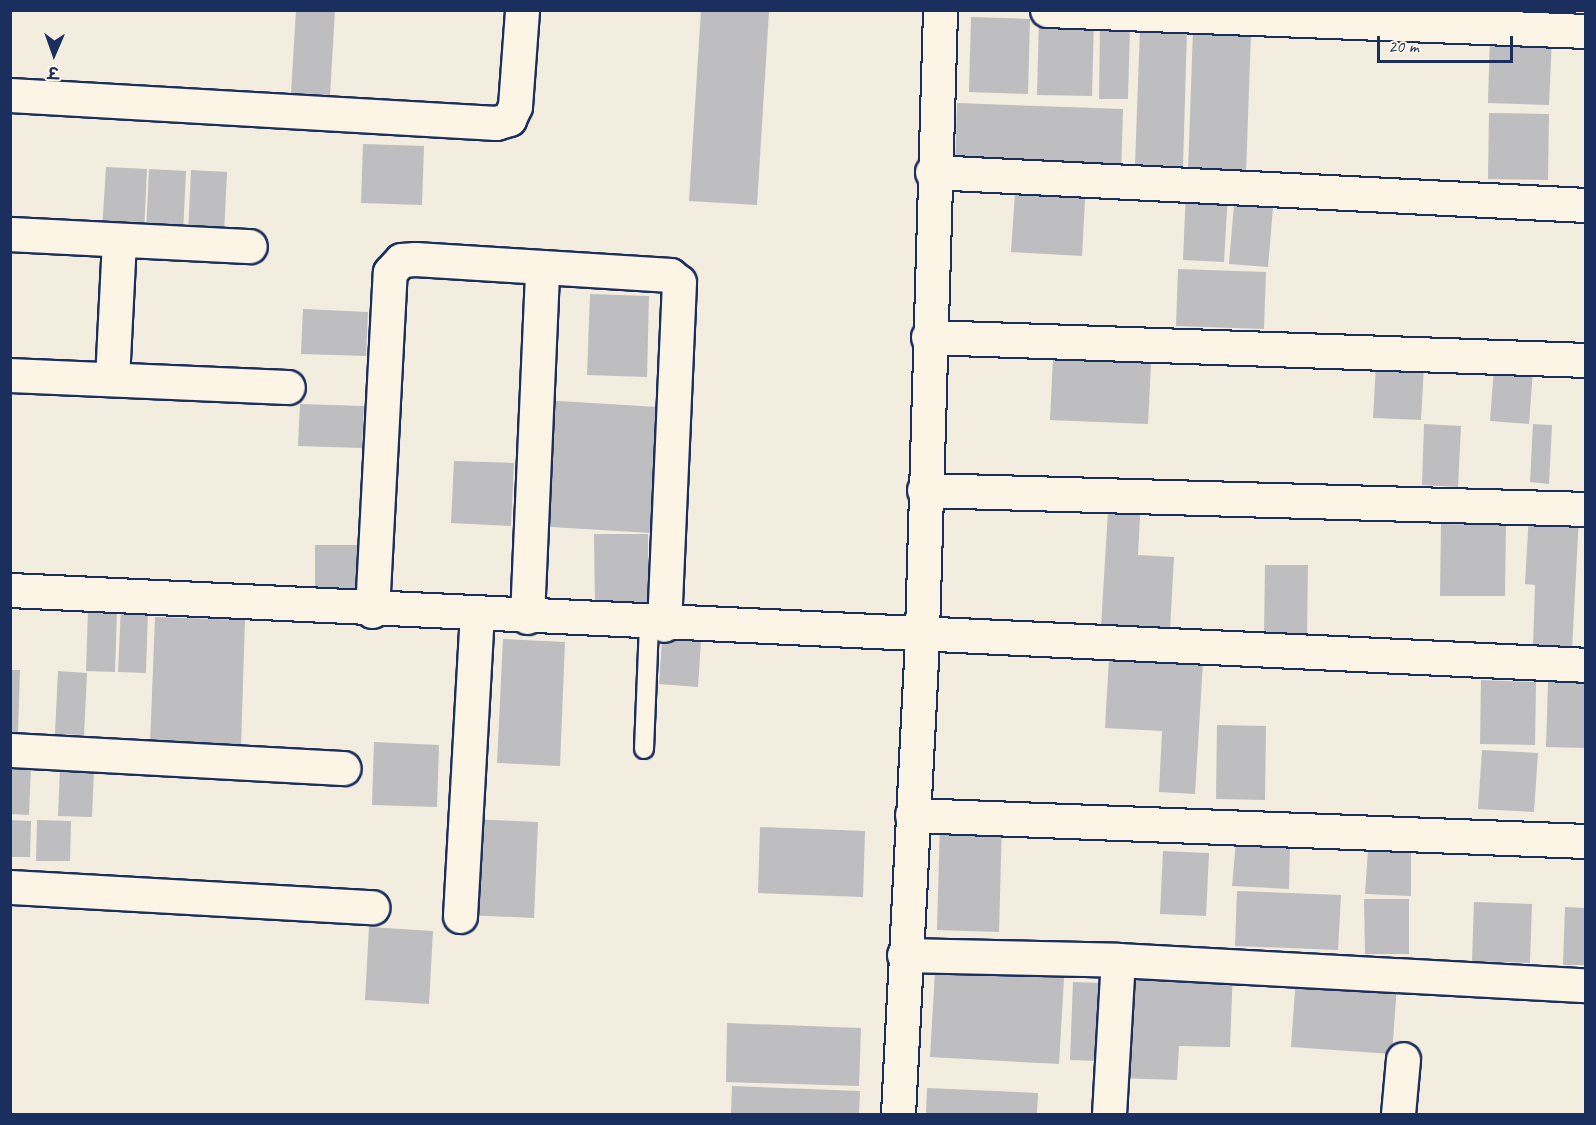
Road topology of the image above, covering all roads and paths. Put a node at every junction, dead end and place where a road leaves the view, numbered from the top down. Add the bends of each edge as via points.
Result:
1 (522, 10) edge
2 (940, 10) edge
3 (1047, 10) edge
4 (1586, 31) edge
5 (10, 95) edge
6 (932, 172) junction
7 (1586, 205) edge
8 (10, 234) edge
9 (119, 240) junction
10 (250, 246) dead end
11 (542, 267) junction
12 (928, 337) junction
13 (1586, 360) edge
14 (10, 375) edge
15 (112, 379) junction
16 (288, 387) dead end
17 (924, 490) junction
18 (1586, 509) edge
19 (10, 590) edge
20 (372, 611) junction
21 (477, 615) junction
22 (527, 617) junction
23 (656, 624) junction
24 (922, 632) junction
25 (1586, 665) edge
26 (644, 749) dead end
27 (10, 750) edge
28 (344, 768) dead end
29 (912, 815) junction
30 (1586, 841) edge
31 (10, 887) edge
32 (372, 907) dead end
33 (460, 916) dead end
34 (904, 955) junction
35 (1118, 960) junction
36 (1586, 985) edge
37 (1403, 1059) dead end
38 (898, 1114) edge
39 (1108, 1114) edge
40 (1398, 1114) edge

1 - 5 street via 515,106 509,119 495,123
2 - 6 street
3 - 4 street
6 - 7 street
6 - 12 street
8 - 9 street
9 - 10 street
9 - 15 street
11 - 20 street via 415,259 401,260 390,272
11 - 22 street
11 - 23 street via 669,275 679,282
12 - 13 street
12 - 17 street
14 - 15 street
15 - 16 street
17 - 18 street
17 - 24 street
19 - 20 street
20 - 21 street
21 - 22 street
21 - 33 street
22 - 23 street
23 - 24 street
23 - 26 lane
24 - 25 street
24 - 29 street
27 - 28 street
29 - 30 street
29 - 34 street
31 - 32 street
34 - 35 street
34 - 38 street
35 - 36 street
35 - 39 street
37 - 40 street

